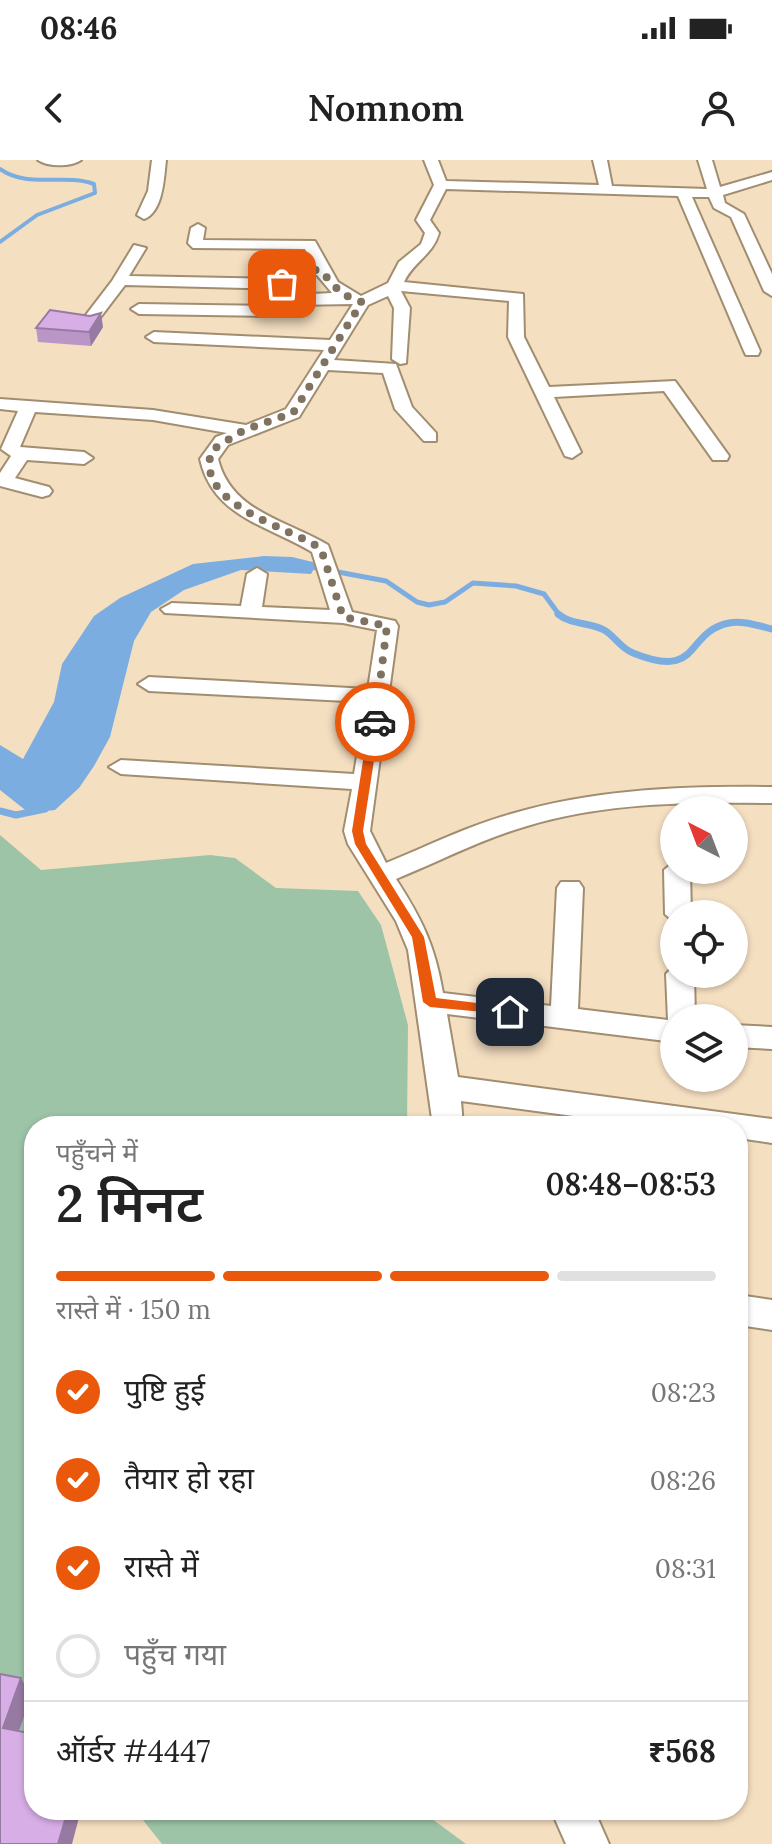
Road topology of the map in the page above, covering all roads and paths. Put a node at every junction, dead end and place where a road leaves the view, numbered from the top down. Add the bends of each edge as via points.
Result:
1 (45, 160) edge
2 (74, 160) edge
3 (159, 160) edge
4 (431, 160) edge
5 (600, 160) edge
6 (705, 160) edge
7 (772, 176) edge
8 (441, 185) junction
9 (606, 188) junction
10 (683, 192) junction
11 (715, 193) junction
12 (144, 215) dead end
13 (198, 228) dead end
14 (139, 248) dead end
15 (320, 270) junction
16 (119, 280) junction
17 (393, 288) junction
18 (772, 291) edge
19 (355, 299) junction
20 (139, 309) dead end
21 (87, 324) edge
22 (154, 337) dead end
23 (335, 345) junction
24 (752, 351) dead end
25 (400, 359) dead end
26 (324, 365) junction
27 (542, 393) junction
28 (0, 404) edge
29 (29, 406) junction
30 (244, 430) junction
31 (430, 437) dead end
32 (572, 452) dead end
33 (22, 454) junction
34 (720, 456) dead end
35 (84, 458) dead end
36 (42, 491) dead end
37 (257, 574) dead end
38 (172, 609) dead end
39 (251, 612) junction
40 (343, 617) junction
41 (149, 684) dead end
42 (379, 696) junction
43 (121, 767) dead end
44 (366, 782) junction
45 (772, 795) edge
46 (382, 875) junction
47 (570, 888) dead end
48 (430, 1002) junction
49 (564, 1018) junction
50 (660, 1029) edge
51 (748, 1037) edge
52 (772, 1038) edge
53 (445, 1087) junction
54 (447, 1116) edge
55 (661, 1116) edge
56 (748, 1128) edge
57 (772, 1131) edge
58 (748, 1311) edge
59 (772, 1315) edge
60 (577, 1820) edge
61 (588, 1844) edge

1 - 2 street
3 - 12 street via 155,191
4 - 8 street
5 - 9 street
6 - 11 street
7 - 11 street
8 - 9 street
8 - 17 street via 423,220 432,233 430,242 404,265
9 - 10 street
10 - 11 street
10 - 24 street
11 - 18 street via 721,206 737,214
13 - 15 street via 198,245 310,244
14 - 16 street
15 - 16 street via 291,270 284,284
15 - 19 street
16 - 21 street
17 - 19 street
17 - 25 street via 402,308
17 - 27 street via 517,297 516,337
19 - 20 street via 291,300 268,311
19 - 23 street
22 - 23 street
23 - 26 street
26 - 30 street via 293,413
26 - 31 street via 390,368 404,409
27 - 32 street
27 - 34 street via 669,385
28 - 29 street
29 - 30 street via 145,414
29 - 33 street via 10,444
30 - 40 street via 212,450 213,478 247,514 309,541 328,568
33 - 35 street
33 - 36 street via 4,481
37 - 39 street
38 - 39 street
39 - 40 street
40 - 42 street via 387,626
41 - 42 street
42 - 44 street
43 - 44 street
44 - 46 street via 357,831
45 - 46 street via 671,796 549,813 496,828
46 - 48 street via 418,937
47 - 49 street
48 - 49 street
48 - 53 street
49 - 50 street
51 - 52 street
53 - 54 street
53 - 55 street
56 - 57 street
58 - 59 street
60 - 61 street

